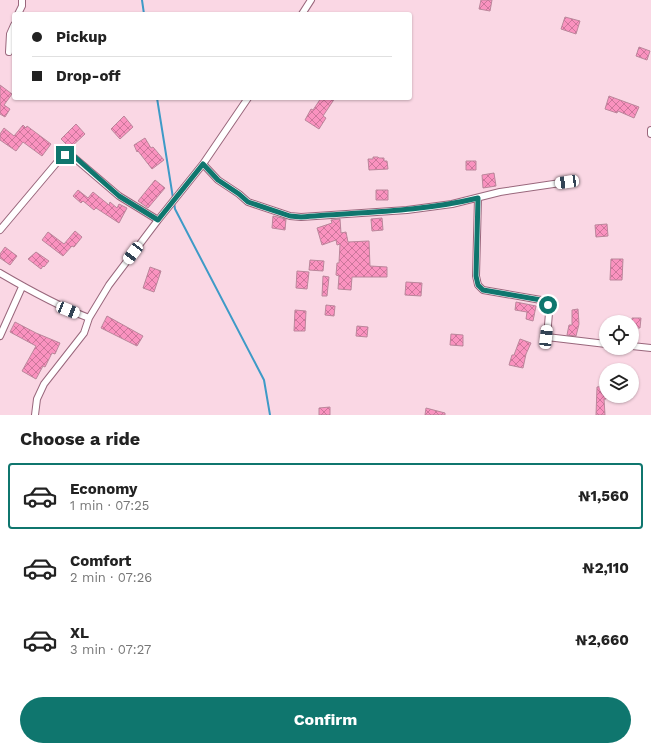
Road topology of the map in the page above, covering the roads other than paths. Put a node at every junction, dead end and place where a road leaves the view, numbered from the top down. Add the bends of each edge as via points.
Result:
1 (22, 0) edge
2 (311, 0) edge
3 (19, 12) edge
4 (303, 12) edge
5 (12, 30) edge
6 (10, 52) dead end
7 (247, 100) edge
8 (651, 130) edge
9 (651, 134) edge
10 (203, 164) junction
11 (567, 182) dead end
12 (478, 198) junction
13 (158, 220) junction
14 (0, 230) edge
15 (0, 273) edge
16 (22, 287) junction
17 (88, 318) junction
18 (0, 336) edge
19 (599, 343) edge
20 (639, 347) edge
21 (651, 348) edge
22 (35, 415) edge

1 - 3 street
2 - 4 street
5 - 6 street
7 - 10 street
8 - 9 street
10 - 12 street via 218,180 248,202 290,216 407,210
10 - 13 street
11 - 12 street via 500,192
12 - 19 street via 478,285 483,290 541,300 548,305 546,337
13 - 14 street via 119,196 71,154 59,160
13 - 17 street via 109,285
15 - 16 street
16 - 17 street
16 - 18 street
17 - 22 street via 84,333 44,384 37,399
20 - 21 street

